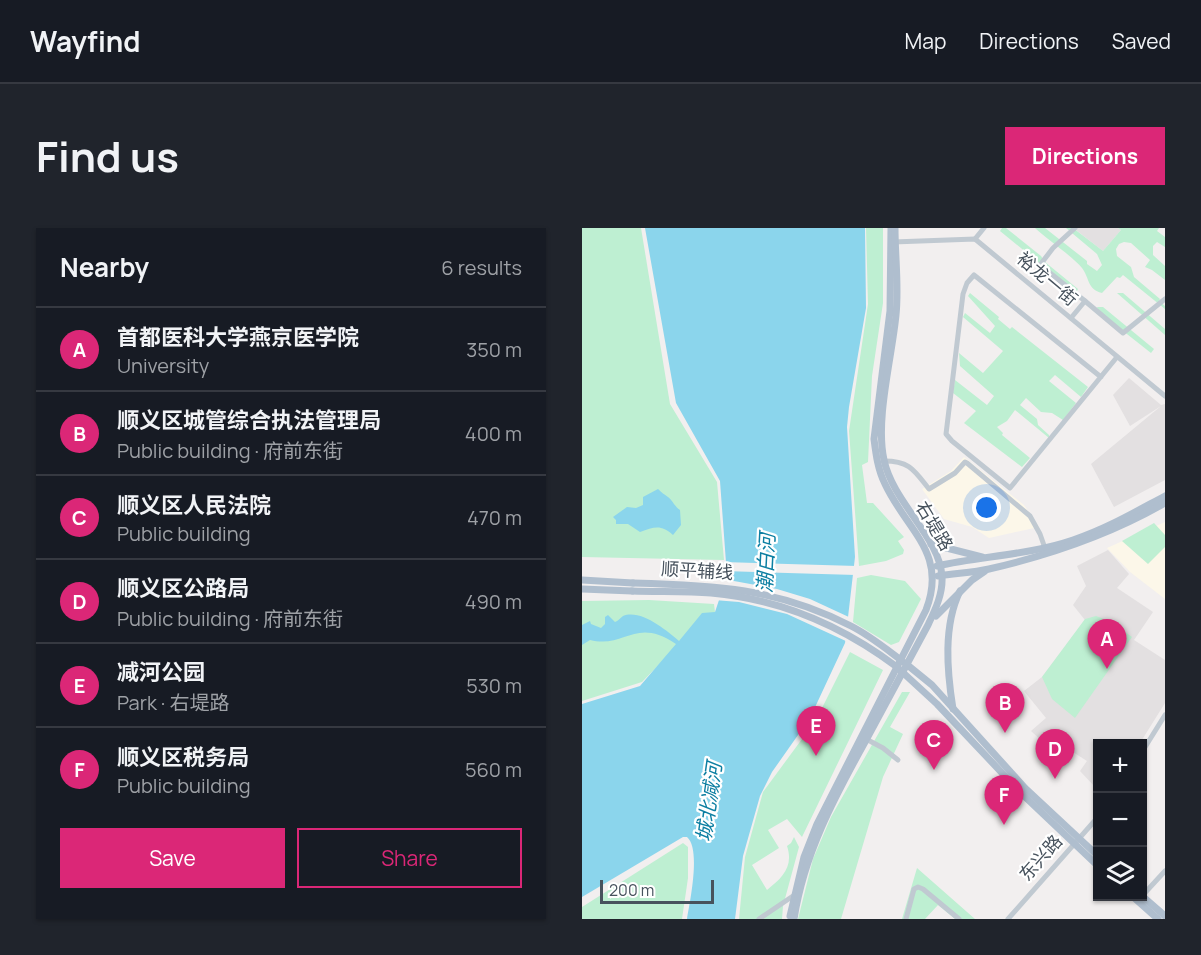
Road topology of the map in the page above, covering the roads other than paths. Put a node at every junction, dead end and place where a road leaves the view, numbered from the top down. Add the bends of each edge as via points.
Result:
1 (891, 228) edge
2 (895, 228) edge
3 (984, 228) edge
4 (1075, 228) edge
5 (975, 239) junction
6 (893, 242) junction
7 (1165, 299) edge
8 (1085, 301) junction
9 (1071, 318) junction
10 (1117, 357) junction
11 (1101, 377) junction
12 (1164, 393) edge
13 (884, 461) junction
14 (1165, 496) edge
15 (1165, 503) edge
16 (931, 544) junction
17 (1045, 550) junction
18 (987, 559) junction
19 (940, 565) junction
20 (932, 567) junction
21 (987, 570) junction
22 (942, 575) junction
23 (933, 576) junction
24 (582, 580) edge
25 (632, 587) junction
26 (582, 589) edge
27 (960, 591) junction
28 (928, 625) junction
29 (902, 666) junction
30 (953, 709) junction
31 (1165, 715) edge
32 (866, 739) junction
33 (1147, 745) edge
34 (897, 760) dead end
35 (1093, 822) edge
36 (1075, 841) junction
37 (1093, 853) edge
38 (1093, 861) edge
39 (1165, 871) edge
40 (1147, 891) edge
41 (793, 896) junction
42 (1147, 900) edge
43 (1137, 901) edge
44 (1165, 916) edge
45 (759, 919) edge
46 (792, 919) edge
47 (906, 919) edge
48 (959, 919) edge
49 (1008, 919) edge
50 (1158, 919) edge

1 - 6 main road, 右堤路
2 - 6 main road, 右堤路
3 - 5 street
4 - 8 street via 1040,265
5 - 6 street
5 - 9 street, 裕龙一街
6 - 13 main road, 右堤路 via 897,313 882,426
6 - 20 main road, 右堤路 via 890,310 874,439 884,483
7 - 8 street via 1123,333
8 - 9 street
9 - 10 street, 裕龙一街
10 - 11 street
10 - 12 street, 裕龙一街
11 - 11 street via 1010,488 946,434 963,294 974,275
13 - 16 main road, 右堤路 via 897,495
13 - 17 street via 908,464 929,489 967,463 1030,516
14 - 17 main road via 1120,521
15 - 17 main road via 1119,527
16 - 18 main road
16 - 19 main road, 右堤路
17 - 18 main road
17 - 21 main road
18 - 19 main road
19 - 20 main road
19 - 22 main road, 右堤路
20 - 23 main road, 右堤路
21 - 22 main road
21 - 27 main road
22 - 23 main road
22 - 28 main road, 右堤路 via 940,597
23 - 29 main road, 右堤路 via 932,597
24 - 25 main road, 顺平辅线
25 - 26 main road, 顺平辅线
25 - 29 main road, 顺平辅线, bridge via 709,593 803,612
27 - 28 main road
27 - 30 main road via 949,623
28 - 29 main road, 右堤路
29 - 30 main road via 932,685
29 - 32 main road, 右堤路
29 - 36 main road via 1020,793
29 - 41 main road, 右堤路 via 826,802
30 - 36 main road
31 - 33 street
32 - 34 street
32 - 46 main road, 右堤路 via 821,826
35 - 36 street, 东兴路
36 - 37 main road
36 - 38 main road
36 - 49 street, 东兴路
39 - 40 street
41 - 45 street
41 - 46 main road, 右堤路
42 - 44 main road
43 - 50 main road
47 - 48 street via 914,889 918,887

